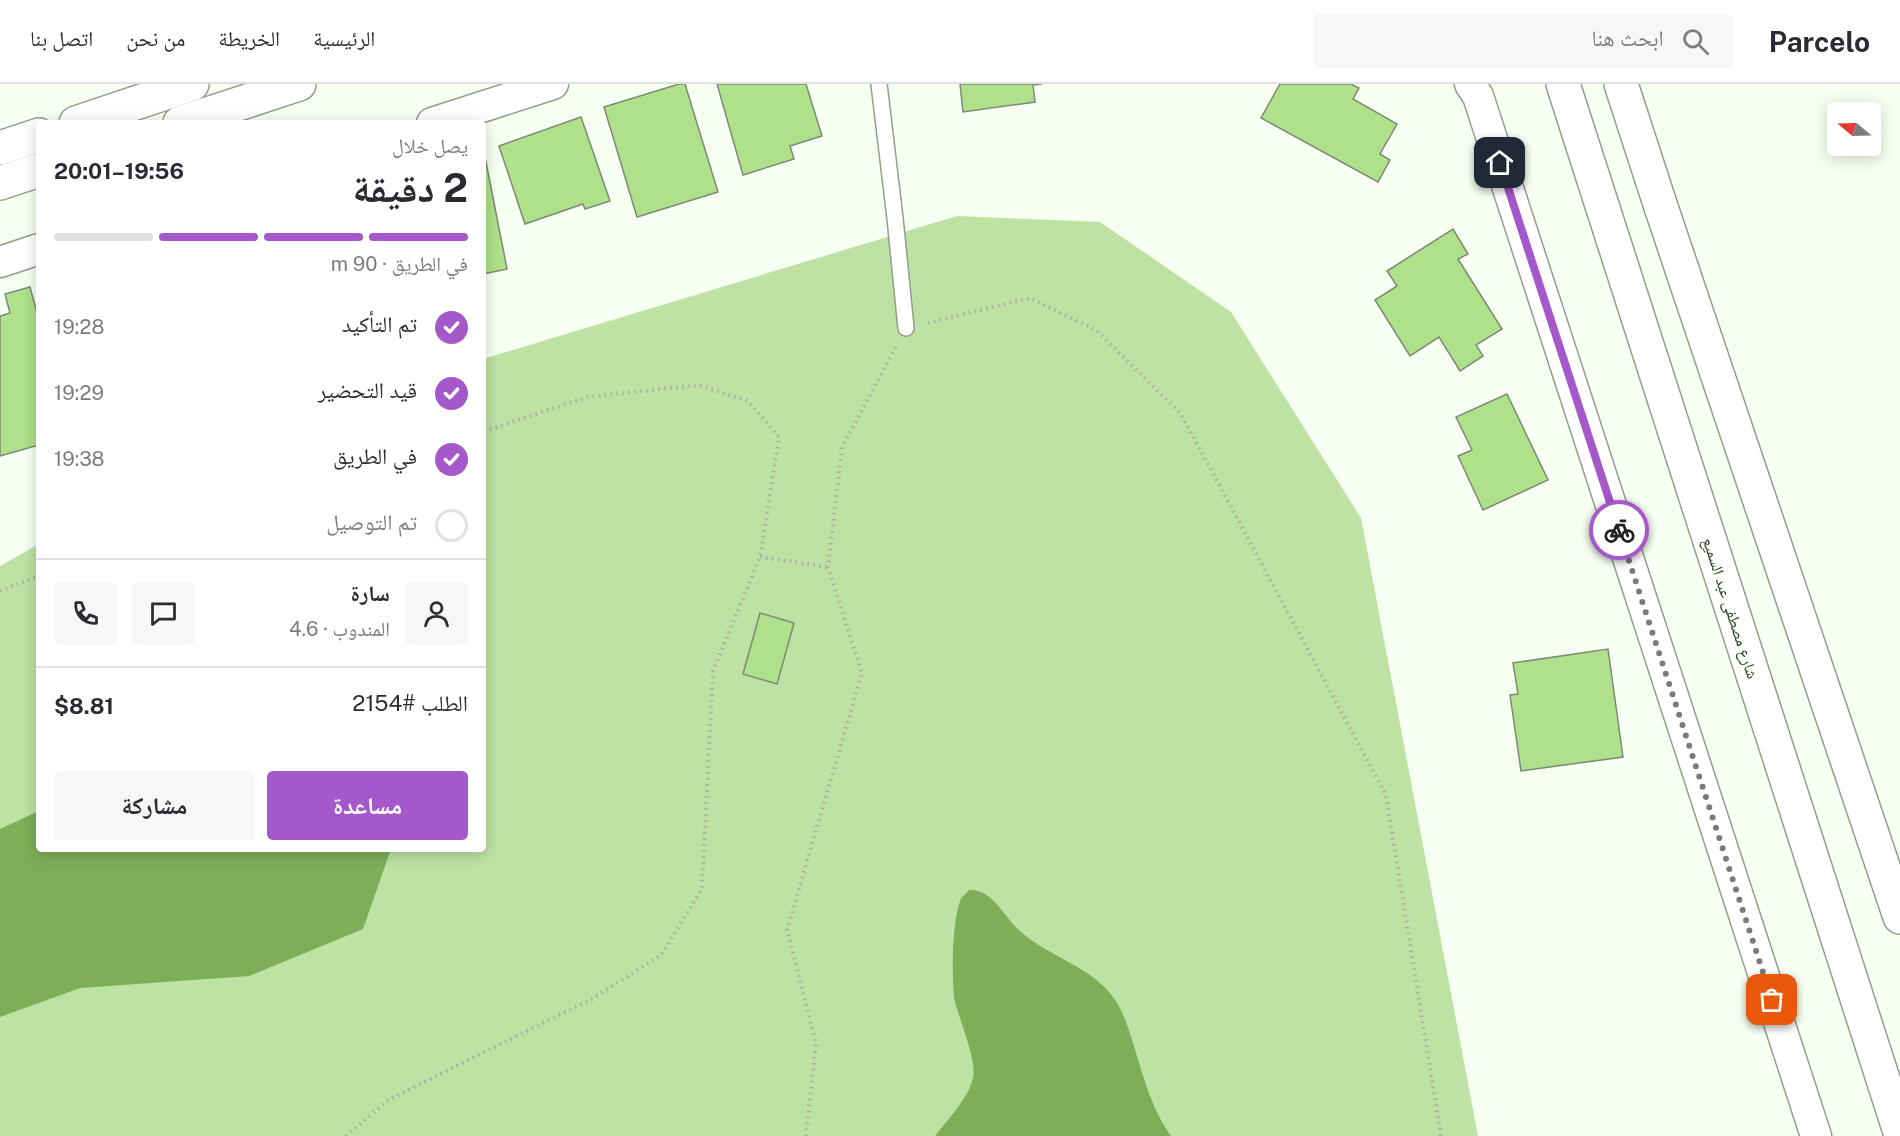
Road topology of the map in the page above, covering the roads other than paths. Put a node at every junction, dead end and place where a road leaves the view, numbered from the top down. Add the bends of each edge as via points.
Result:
1 (192, 84) edge
2 (298, 84) edge
3 (553, 84) edge
4 (879, 84) edge
5 (1470, 84) edge
6 (1563, 84) edge
7 (1621, 84) edge
8 (85, 120) edge
9 (189, 120) edge
10 (441, 120) edge
11 (36, 136) edge
12 (0, 148) edge
13 (36, 171) edge
14 (0, 183) edge
15 (36, 250) edge
16 (0, 262) edge
17 (906, 328) road end
18 (1900, 917) edge
19 (1900, 1132) edge
20 (1816, 1136) edge

1 - 8 street
2 - 9 street
3 - 10 street
4 - 17 lane
5 - 20 street via 1482,107
6 - 19 street, شارع مصطفى عبد السميع
7 - 18 street
11 - 12 street
13 - 14 street
15 - 16 street

